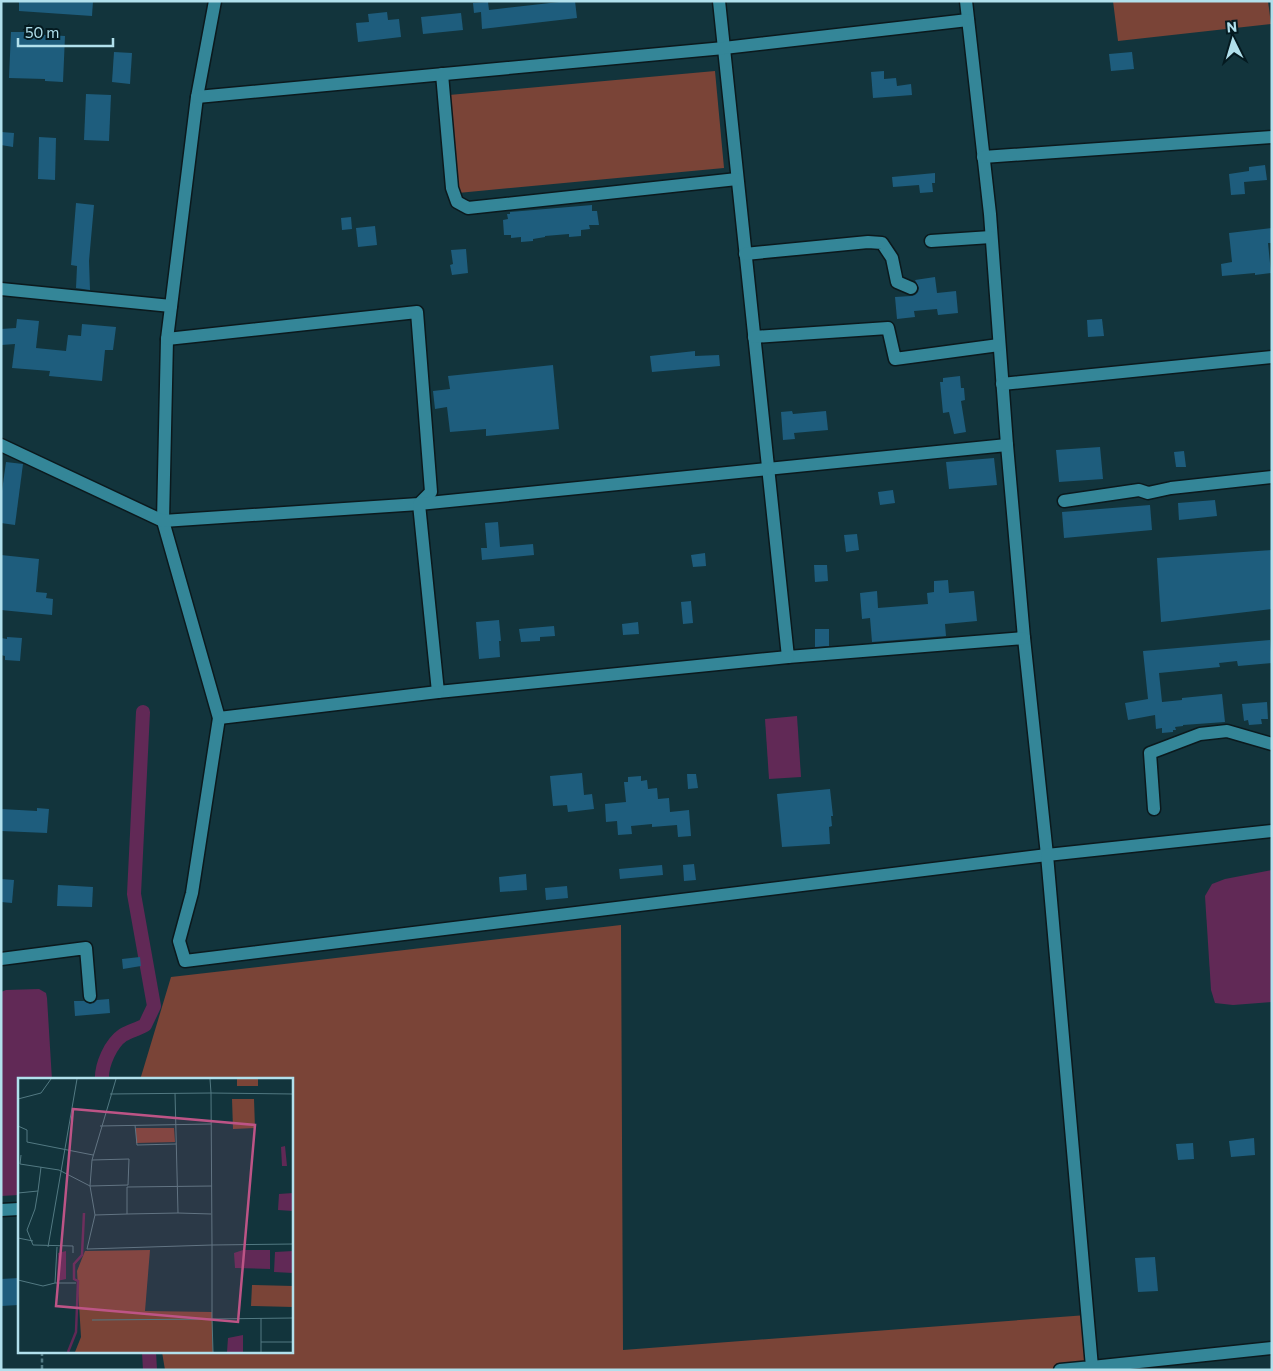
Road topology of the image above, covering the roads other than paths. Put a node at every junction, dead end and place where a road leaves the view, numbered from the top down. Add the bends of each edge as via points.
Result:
1 (215, 1) edge
2 (719, 1) edge
3 (966, 1) edge
4 (968, 20) junction
5 (724, 48) junction
6 (442, 74) junction
7 (197, 97) junction
8 (1272, 137) edge
9 (983, 157) junction
10 (737, 179) junction
11 (992, 236) junction
12 (931, 241) dead end
13 (745, 254) junction
14 (911, 288) dead end
15 (1, 289) edge
16 (171, 306) junction
17 (754, 337) junction
18 (166, 339) junction
19 (999, 345) junction
20 (1272, 357) edge
21 (1002, 384) junction
22 (1, 445) edge
23 (1007, 445) junction
24 (768, 468) junction
25 (1272, 477) edge
26 (1064, 501) dead end
27 (419, 504) junction
28 (163, 521) junction
29 (1024, 638) junction
30 (788, 657) junction
31 (438, 692) junction
32 (219, 718) junction
33 (1272, 744) edge
34 (1154, 809) dead end
35 (1272, 831) edge
36 (1046, 855) junction
37 (1, 959) edge
38 (90, 996) dead end
39 (18, 1209) edge
40 (1, 1210) edge
41 (1272, 1348) edge
42 (1166, 1364) edge
43 (1092, 1368) edge
44 (1060, 1370) edge

1 - 7 street
2 - 5 street
3 - 4 street
4 - 5 street
4 - 9 street
5 - 6 street
5 - 10 street
6 - 7 street
6 - 10 street via 452,188 457,202 468,208
7 - 16 street
8 - 9 street
9 - 11 street
10 - 13 street
11 - 12 street
11 - 19 street
13 - 14 street via 882,242 892,258 897,282
13 - 17 street
15 - 16 street
16 - 18 street
17 - 19 street via 888,328 895,358
17 - 24 street
18 - 27 street via 417,312 431,492
18 - 28 street
19 - 21 street
20 - 21 street
21 - 23 street
22 - 28 street
23 - 24 street
23 - 29 street
24 - 27 street
24 - 30 street
25 - 26 street
27 - 28 street
27 - 31 street
28 - 32 street
29 - 30 street
29 - 36 street
30 - 31 street
31 - 32 street
32 - 36 street via 192,893 179,941 185,961
33 - 34 street via 1227,731 1200,734 1150,753
35 - 36 street
36 - 43 street
37 - 38 street via 86,948
39 - 40 street
41 - 42 street
42 - 43 street
43 - 44 street

